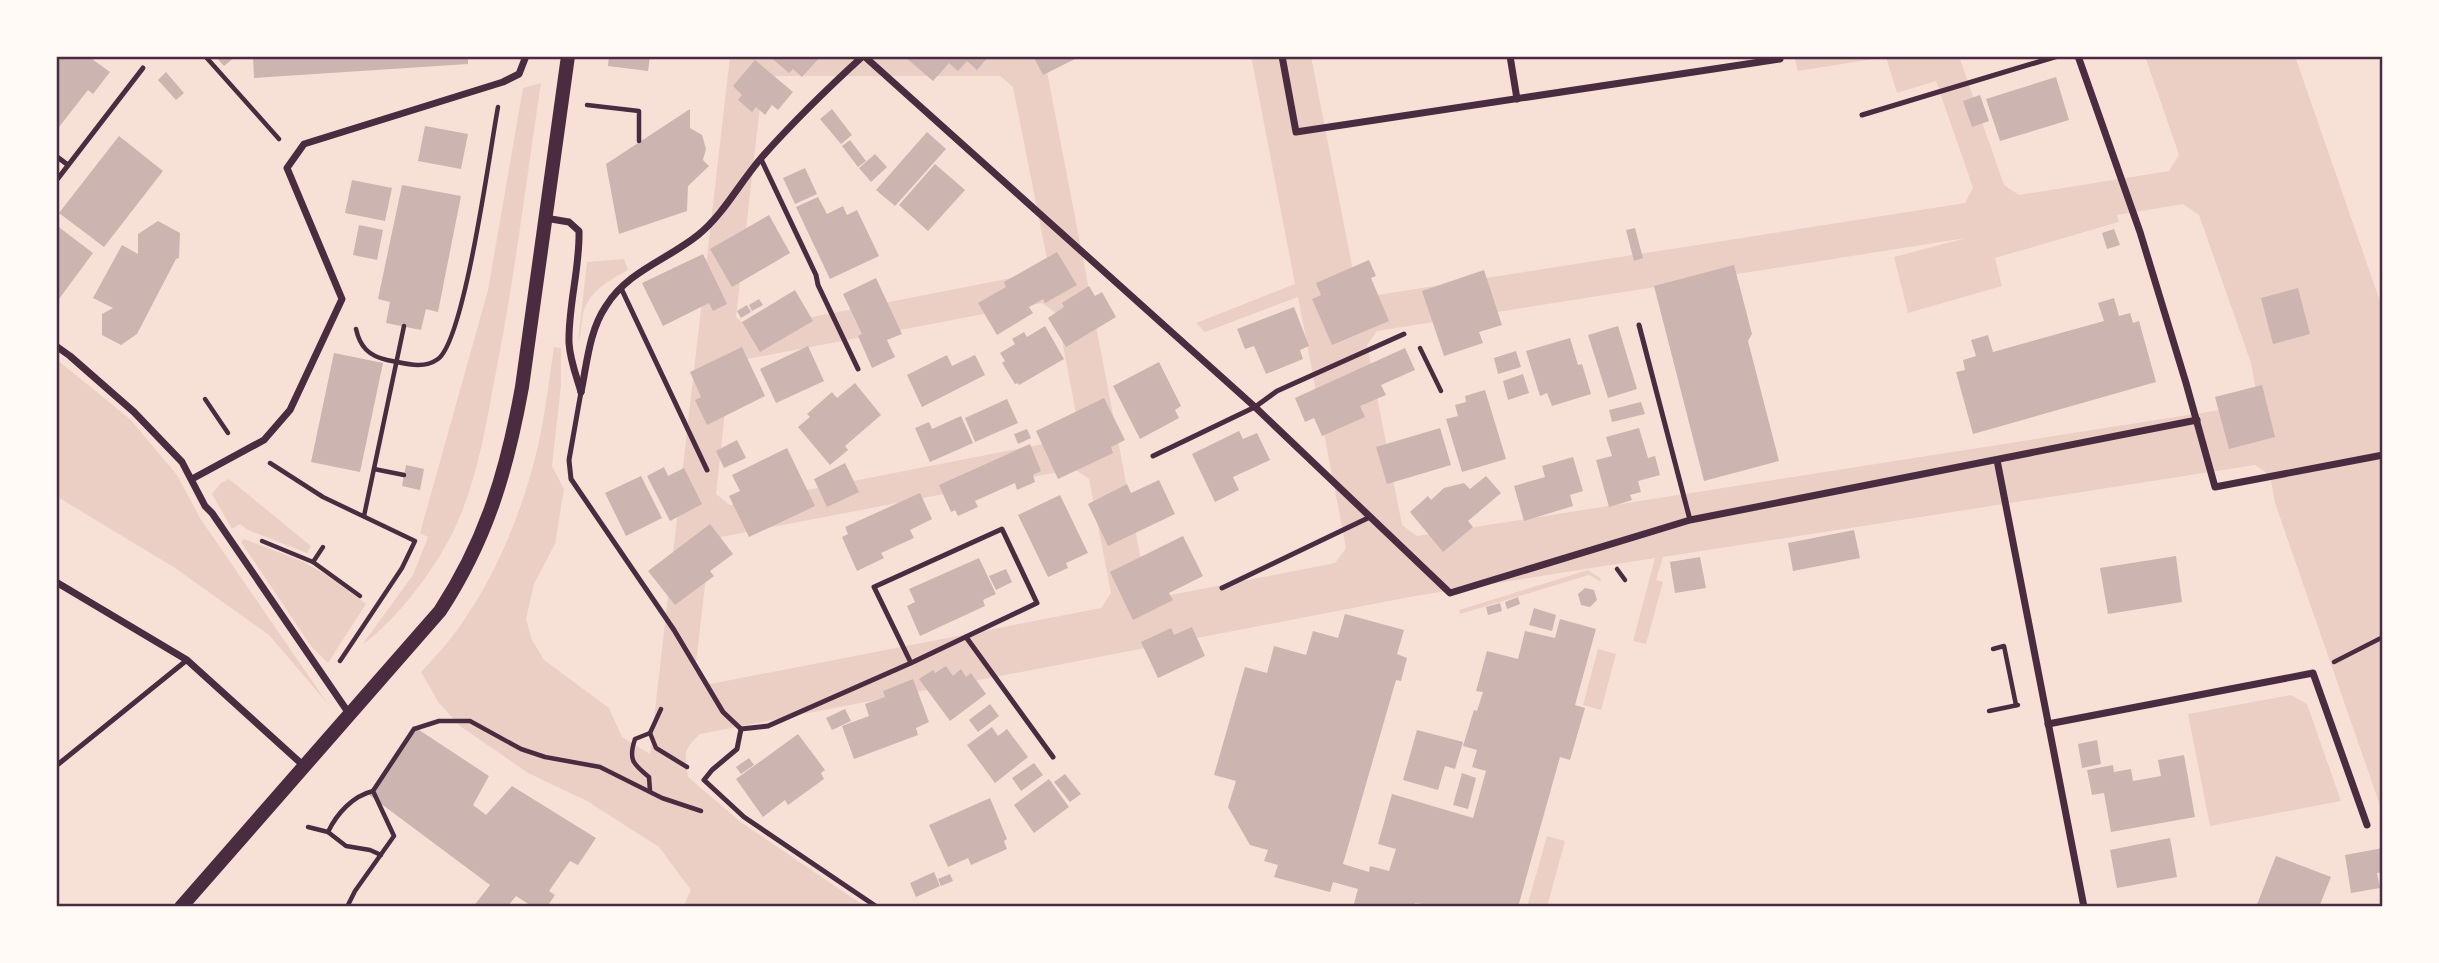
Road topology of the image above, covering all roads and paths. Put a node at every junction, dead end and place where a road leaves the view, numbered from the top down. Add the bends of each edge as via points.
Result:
1 (205, 56) edge
2 (526, 56) edge
3 (568, 56) edge
4 (864, 56) edge
5 (1282, 56) edge
6 (1510, 56) edge
7 (2057, 56) edge
8 (2078, 56) edge
9 (1780, 59) dead end
10 (143, 68) dead end
11 (503, 82) junction
12 (1517, 99) junction
13 (586, 104) dead end
14 (1861, 115) dead end
15 (639, 141) dead end
16 (296, 154) junction
17 (56, 156) edge
18 (761, 159) junction
19 (68, 165) junction
20 (56, 181) edge
21 (545, 218) junction
22 (621, 288) junction
23 (336, 312) junction
24 (1639, 325) dead end
25 (404, 326) dead end
26 (1404, 334) joint
27 (56, 346) edge
28 (397, 362) junction
29 (858, 369) dead end
30 (1441, 391) dead end
31 (581, 392) junction
32 (205, 399) dead end
33 (1255, 407) junction
34 (219, 420) dead end
35 (2197, 420) junction
36 (2383, 455) edge
37 (1153, 456) dead end
38 (1997, 460) junction
39 (268, 461) dead end
40 (374, 469) junction
41 (707, 470) dead end
42 (404, 475) dead end
43 (192, 479) junction
44 (364, 516) junction
45 (1370, 517) junction
46 (1690, 520) junction
47 (258, 539) dead end
48 (323, 547) dead end
49 (313, 562) junction
50 (1617, 569) dead end
51 (1625, 580) dead end
52 (56, 582) edge
53 (1222, 588) dead end
54 (360, 596) dead end
55 (2383, 636) edge
56 (965, 637) junction
57 (1993, 649) dead end
58 (187, 660) junction
59 (911, 663) junction
60 (335, 668) dead end
61 (2313, 673) junction
62 (2043, 699) junction
63 (2016, 705) junction
64 (661, 709) dead end
65 (1989, 711) dead end
66 (350, 715) junction
67 (2048, 724) junction
68 (741, 729) junction
69 (650, 733) junction
70 (1053, 757) dead end
71 (56, 766) edge
72 (304, 766) junction
73 (704, 780) junction
74 (373, 791) junction
75 (650, 792) junction
76 (708, 813) dead end
77 (2367, 825) dead end
78 (308, 827) dead end
79 (328, 832) junction
80 (381, 855) junction
81 (181, 907) edge
82 (347, 907) edge
83 (877, 907) edge
84 (2084, 907) edge

1 - 16 path
2 - 11 street via 519,74
3 - 21 main road
4 - 18 street
4 - 33 street
5 - 12 street via 1296,132
6 - 12 street
7 - 14 lane
8 - 35 street via 2140,232
9 - 12 street
10 - 19 lane
11 - 16 street via 304,144
11 - 28 path via 457,325 440,358 422,367
13 - 15 path via 639,111
16 - 23 street via 287,168 342,299
17 - 19 lane
18 - 22 street via 698,235 639,271
18 - 29 lane
19 - 20 lane
21 - 31 street via 569,222 579,231 569,341
21 - 66 main road via 514,432 479,542 440,611
22 - 31 street via 605,307 593,334
22 - 41 lane
23 - 28 path via 352,321 366,350
23 - 43 street via 290,410 264,440
24 - 46 lane
25 - 28 path
26 - 30 path via 1412,331
26 - 33 lane via 1277,391
27 - 43 street via 134,412 182,461
28 - 40 path
31 - 68 lane via 569,460 571,479 674,630 723,712
32 - 34 path
33 - 37 lane
33 - 45 street
35 - 36 street via 2215,487
35 - 38 street
38 - 46 street
38 - 62 street
39 - 44 path via 323,497
40 - 42 path
40 - 44 path
43 - 66 street via 205,506
44 - 60 path via 415,541
45 - 46 street via 1450,593
45 - 53 lane
47 - 49 path
48 - 49 path
49 - 54 path
50 - 51 path
52 - 58 street
55 - 61 path
56 - 59 lane
56 - 59 lane via 1037,603 1002,529 873,587
56 - 70 lane
57 - 63 path via 2004,646
58 - 71 lane
58 - 72 street
59 - 68 lane via 768,726
61 - 67 street
61 - 77 street
62 - 63 path
62 - 67 street
63 - 65 path
64 - 69 path
66 - 72 main road
67 - 84 street
68 - 73 lane via 737,749
69 - 73 path via 656,748
69 - 75 path via 635,739 631,752 634,765 649,777
72 - 81 main road
73 - 83 lane via 744,817
74 - 75 path via 414,729 439,721 470,721 521,748 600,767
74 - 79 path via 352,800
74 - 80 path via 394,836
75 - 76 path
78 - 79 path
79 - 80 path via 346,846
80 - 82 path

